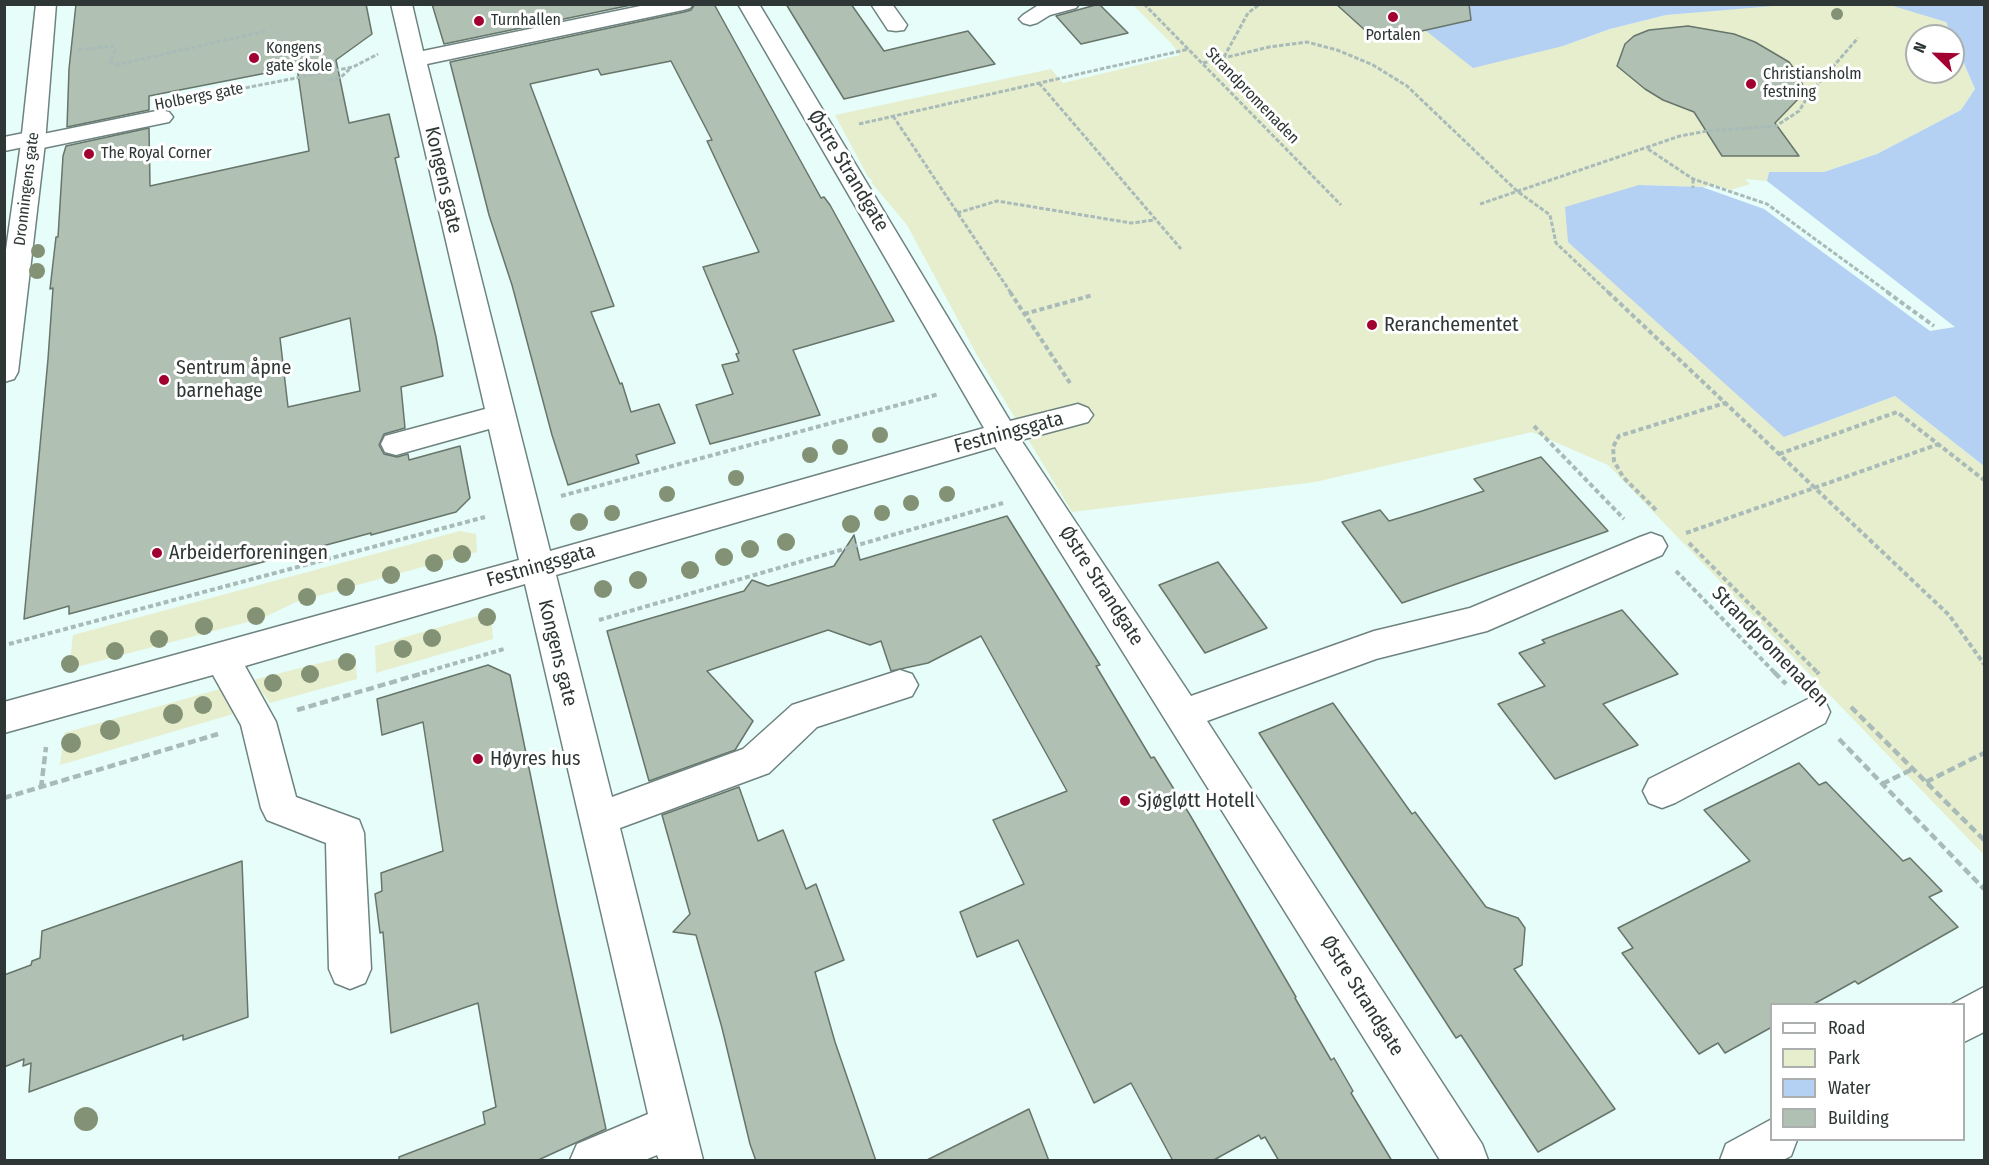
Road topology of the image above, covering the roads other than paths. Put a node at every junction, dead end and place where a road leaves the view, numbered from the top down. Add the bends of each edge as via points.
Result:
1 (46, 4) edge
2 (401, 4) edge
3 (683, 4) edge
4 (748, 4) edge
5 (881, 4) edge
6 (1069, 4) edge
7 (1030, 19) dead end
8 (896, 25) dead end
9 (414, 60) junction
10 (170, 109) road end
11 (34, 141) junction
12 (4, 144) edge
13 (4, 372) edge
14 (1078, 415) dead end
15 (499, 416) junction
16 (1002, 434) junction
17 (396, 444) dead end
18 (1666, 540) road end
19 (536, 567) junction
20 (222, 658) junction
21 (900, 685) dead end
22 (1812, 712) road end
23 (1183, 714) junction
24 (4, 718) edge
25 (1662, 791) dead end
26 (598, 819) junction
27 (350, 969) dead end
28 (1984, 1008) edge
29 (1965, 1021) edge
30 (1773, 1141) edge
31 (677, 1143) edge
32 (593, 1161) edge
33 (1466, 1161) edge
34 (1742, 1161) edge

1 - 11 street, Dronningens gate
2 - 9 street, Kongens gate
3 - 9 street
4 - 16 street, Østre Strandgate
5 - 8 street
6 - 7 street via 1043,10
9 - 15 street, Kongens gate
10 - 11 street
11 - 12 street
11 - 13 street, Dronningens gate
14 - 16 street, Festningsgata
15 - 17 street
15 - 19 street, Kongens gate
16 - 19 street, Festningsgata
16 - 23 street, Østre Strandgate
18 - 23 street via 1475,621 1374,645
19 - 20 street, Festningsgata
19 - 26 street, Kongens gate
20 - 24 street, Festningsgata
20 - 27 street via 258,722 280,808 345,833
21 - 26 street via 805,716 756,761
22 - 25 street
23 - 33 street, Østre Strandgate
26 - 31 street, Kongens gate
28 - 29 street
30 - 34 street
31 - 32 street

